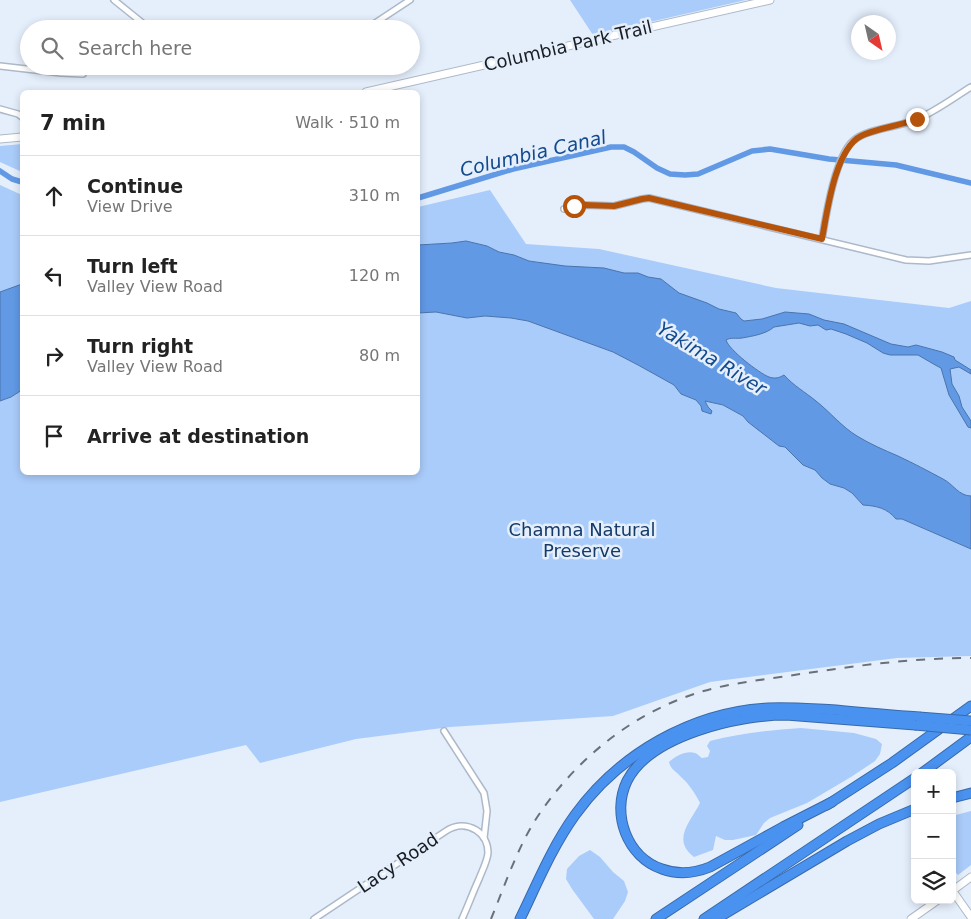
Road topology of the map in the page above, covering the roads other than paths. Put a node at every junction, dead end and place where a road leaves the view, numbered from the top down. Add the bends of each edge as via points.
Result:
1 (114, 0) edge
2 (410, 0) edge
3 (770, 0) edge
4 (139, 20) edge
5 (380, 20) edge
6 (0, 66) edge
7 (20, 68) edge
8 (971, 86) edge
9 (375, 90) edge
10 (0, 109) edge
11 (20, 116) edge
12 (20, 137) edge
13 (0, 139) edge
14 (564, 209) dead end
15 (822, 239) junction
16 (971, 256) edge
17 (971, 706) edge
18 (917, 721) junction
19 (971, 721) edge
20 (971, 730) edge
21 (444, 731) dead end
22 (971, 737) edge
23 (927, 769) edge
24 (911, 781) edge
25 (971, 793) edge
26 (956, 797) edge
27 (832, 802) junction
28 (911, 811) edge
29 (484, 839) junction
30 (971, 877) edge
31 (956, 887) edge
32 (956, 896) edge
33 (932, 904) edge
34 (971, 917) edge
35 (314, 919) edge
36 (462, 919) edge
37 (520, 919) edge
38 (656, 919) edge
39 (704, 919) edge
40 (716, 919) edge
41 (911, 919) edge

1 - 4 street
2 - 5 street
3 - 9 main road, Columbia Park Trail
6 - 7 street
8 - 15 street via 917,119 866,134 849,146 830,195
10 - 11 street
12 - 13 main road
14 - 15 street via 585,205 614,206 649,198
15 - 16 street via 917,261
17 - 27 highway
18 - 19 highway, bridge
18 - 20 highway, bridge
18 - 27 highway via 772,715 697,731 652,753 635,769 620,801 620,814 627,836 645,860 662,870 685,873 719,863
18 - 37 highway via 804,708 766,708 719,716 688,726 643,750 605,780 586,800 563,835
21 - 29 street via 484,793 487,811
22 - 23 highway
24 - 39 highway
25 - 26 highway
27 - 38 highway
28 - 40 highway via 847,841
29 - 35 street, Lacy Road via 469,826 450,828
29 - 36 street via 487,860
30 - 31 main road
32 - 34 main road
33 - 41 main road

